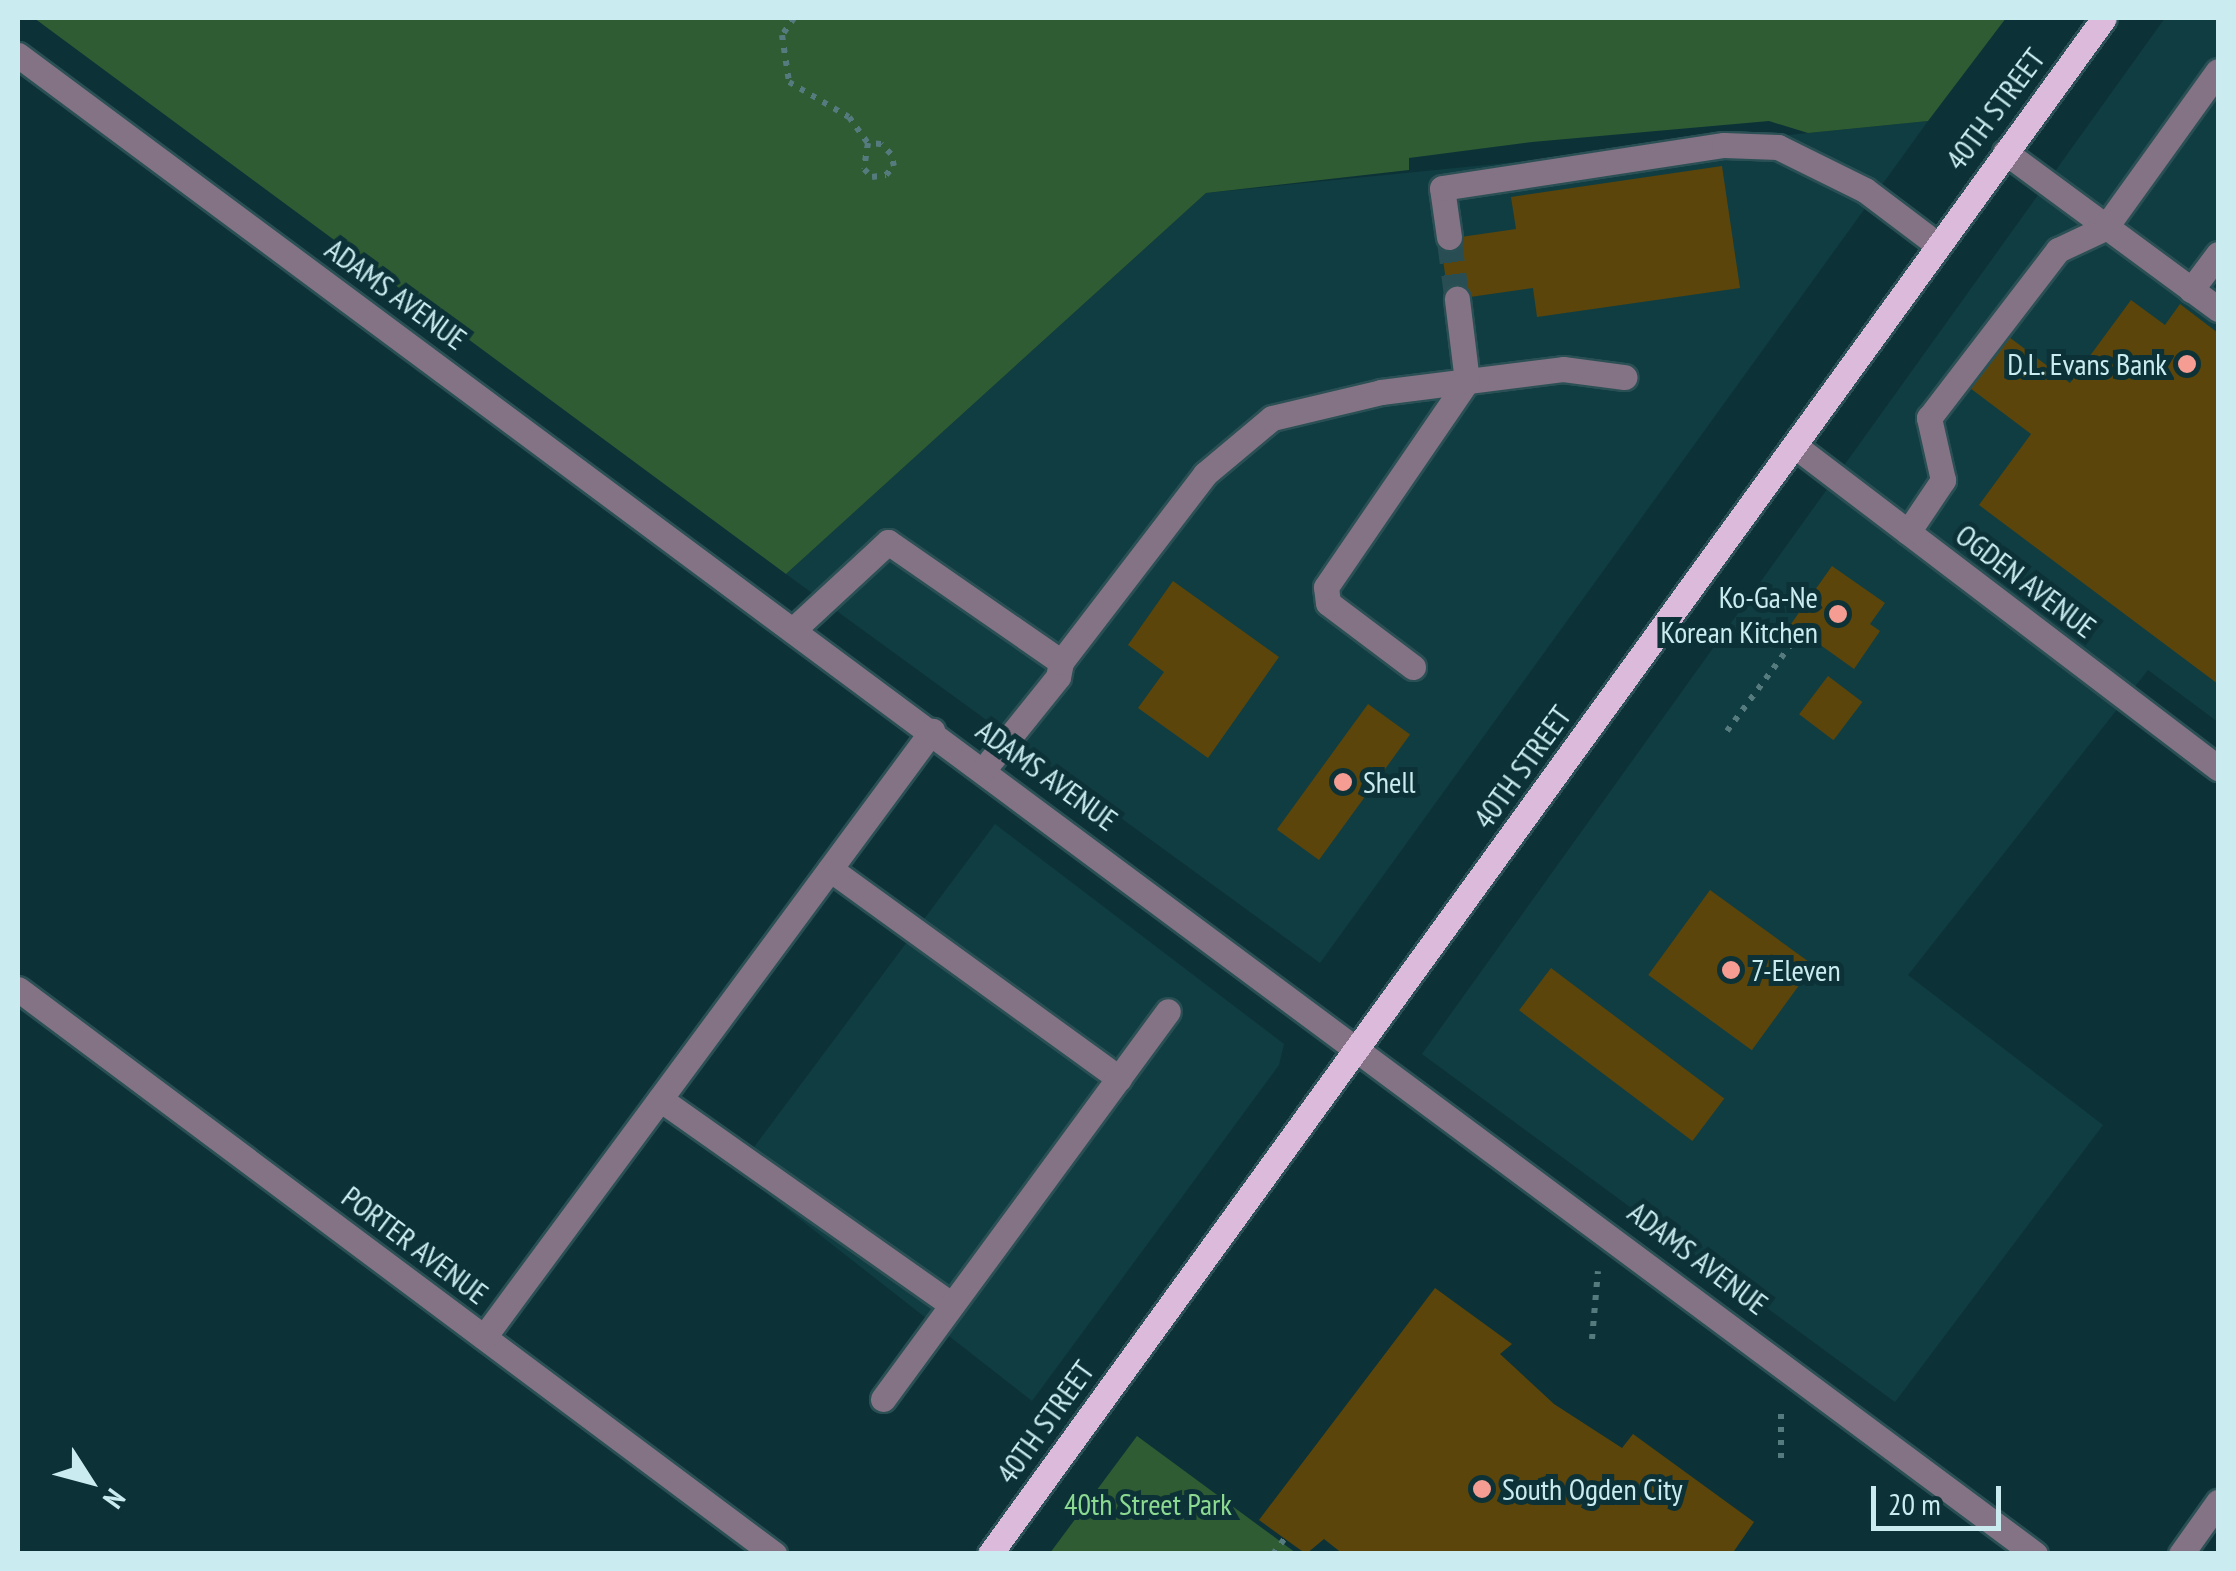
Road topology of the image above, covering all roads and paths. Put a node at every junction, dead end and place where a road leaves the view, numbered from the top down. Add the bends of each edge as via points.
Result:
1 (794, 18) edge
2 (2104, 18) edge
3 (18, 55) edge
4 (2218, 72) edge
5 (868, 143) junction
6 (2004, 152) junction
7 (2105, 228) junction
8 (1449, 237) tunnel mouth
9 (1935, 242) junction
10 (2218, 254) edge
11 (2191, 290) junction
12 (1457, 298) tunnel mouth
13 (2218, 309) edge
14 (1624, 376) dead end
15 (1467, 381) junction
16 (1795, 446) junction
17 (1908, 532) junction
18 (794, 628) junction
19 (1801, 631) dead end
20 (1061, 662) junction
21 (1414, 667) dead end
22 (932, 730) junction
23 (1727, 732) dead end
24 (2218, 768) edge
25 (984, 769) junction
26 (830, 869) junction
27 (18, 988) edge
28 (1168, 1011) dead end
29 (1359, 1046) junction
30 (1119, 1078) junction
31 (660, 1099) junction
32 (1602, 1227) junction
33 (952, 1305) junction
34 (484, 1337) junction
35 (1592, 1339) dead end
36 (883, 1399) dead end
37 (2218, 1502) edge
38 (1285, 1538) dead end
39 (774, 1554) edge
40 (990, 1554) edge
41 (1274, 1554) edge
42 (2035, 1554) edge
43 (2181, 1554) edge

1 - 5 path via 782,35 789,82 850,117
2 - 6 main road, 40TH STREET
3 - 18 street, ADAMS AVENUE
4 - 7 street
5 - 5 path via 864,169 886,176 894,166 891,154
6 - 7 street
6 - 9 main road, 40TH STREET
7 - 11 street
7 - 17 street via 2058,250 1929,418 1943,480
8 - 9 street via 1442,188 1724,146 1778,148 1865,190
9 - 16 main road, 40TH STREET
10 - 11 street
11 - 13 street
12 - 15 street
14 - 15 street via 1563,369
15 - 20 street via 1272,418 1205,474
15 - 21 street via 1326,587 1328,604
16 - 17 street, OGDEN AVENUE
16 - 29 main road, 40TH STREET
17 - 24 street, OGDEN AVENUE
18 - 20 street via 888,542
18 - 22 street, ADAMS AVENUE
19 - 23 path
20 - 25 street via 1058,677
22 - 25 street, ADAMS AVENUE
22 - 26 street
25 - 29 street, ADAMS AVENUE
26 - 30 street
26 - 31 street
27 - 34 street, PORTER AVENUE
28 - 30 street
29 - 32 street, ADAMS AVENUE
29 - 40 main road, 40TH STREET
30 - 33 street
31 - 33 street
31 - 34 street
32 - 35 path
32 - 42 street, ADAMS AVENUE
33 - 36 street
34 - 39 street, PORTER AVENUE
37 - 43 street
38 - 41 path

